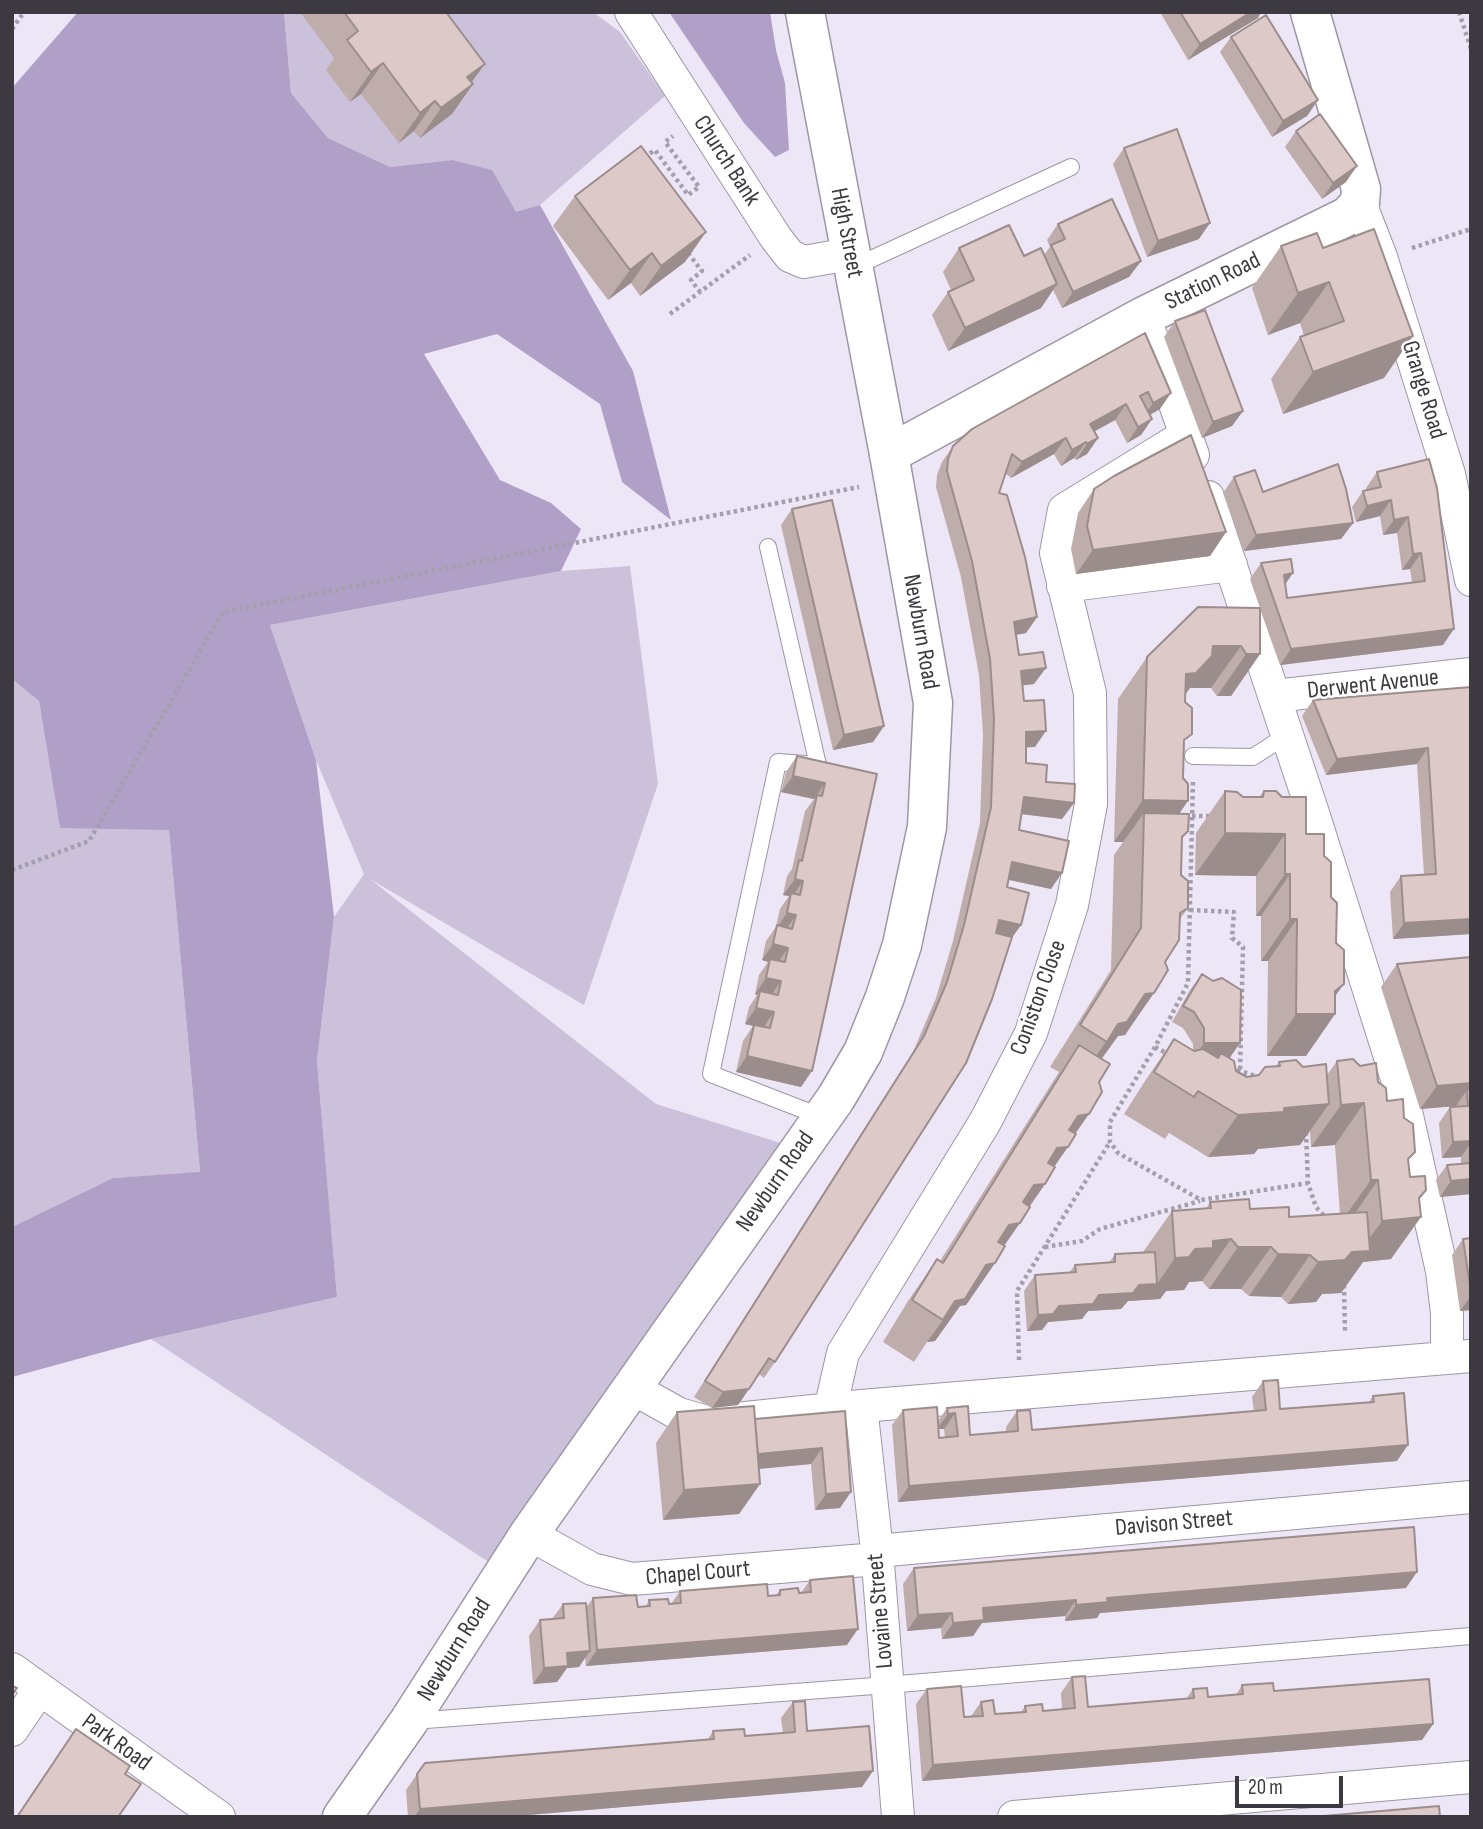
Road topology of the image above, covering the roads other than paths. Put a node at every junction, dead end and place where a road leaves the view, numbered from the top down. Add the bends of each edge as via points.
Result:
1 (631, 12) edge
2 (805, 12) edge
3 (1310, 12) edge
4 (1071, 167) dead end
5 (1360, 203) junction
6 (851, 261) junction
7 (1144, 316) junction
8 (1186, 435) junction
9 (889, 454) junction
10 (768, 547) dead end
11 (1231, 565) junction
12 (1471, 580) edge
13 (1063, 586) junction
14 (1471, 674) edge
15 (1275, 696) junction
16 (1287, 735) junction
17 (1193, 756) edge
18 (822, 1117) junction
19 (1459, 1356) edge
20 (632, 1388) junction
21 (861, 1406) junction
22 (830, 1410) junction
23 (1471, 1497) edge
24 (529, 1534) junction
25 (877, 1555) junction
26 (1471, 1636) edge
27 (12, 1669) edge
28 (887, 1685) junction
29 (40, 1689) junction
30 (409, 1721) junction
31 (12, 1730) edge
32 (1471, 1777) edge
33 (219, 1817) edge
34 (342, 1817) edge
35 (898, 1817) edge
36 (1014, 1817) edge

1 - 6 street, Church Bank via 790,256 804,262
2 - 6 main road, High Street
3 - 5 main road via 1361,189
4 - 6 lane
5 - 7 main road, Station Road via 1348,216
5 - 12 street, Grange Road via 1449,474
6 - 9 main road, High Street
7 - 8 street
7 - 9 main road, Station Road
8 - 11 street
8 - 13 street, Coniston Close via 1065,510 1056,553
9 - 18 main road, Newburn Road via 933,704 927,827 886,998 863,1052
10 - 18 lane via 818,765 778,762 711,1074
11 - 13 street
11 - 15 street
13 - 22 street, Coniston Close via 1090,693 1091,804 1072,905 1031,1032 985,1122 843,1353
14 - 15 street, Derwent Avenue
15 - 16 street
16 - 17 lane via 1253,757
16 - 19 street via 1378,976
18 - 20 main road, Newburn Road
19 - 21 street
20 - 22 street via 679,1414 707,1422
20 - 24 main road, Newburn Road
21 - 22 street
21 - 25 street, Lovaine Street
23 - 25 street, Davison Street
24 - 25 street, Chapel Court via 592,1569 632,1579
24 - 30 main road, Newburn Road
25 - 28 street, Lovaine Street
26 - 28 lane
27 - 29 street, Park Road
28 - 30 lane
28 - 35 street, Lovaine Street
29 - 31 street
29 - 33 street, Park Road
30 - 34 main road, Newburn Road
32 - 36 street

